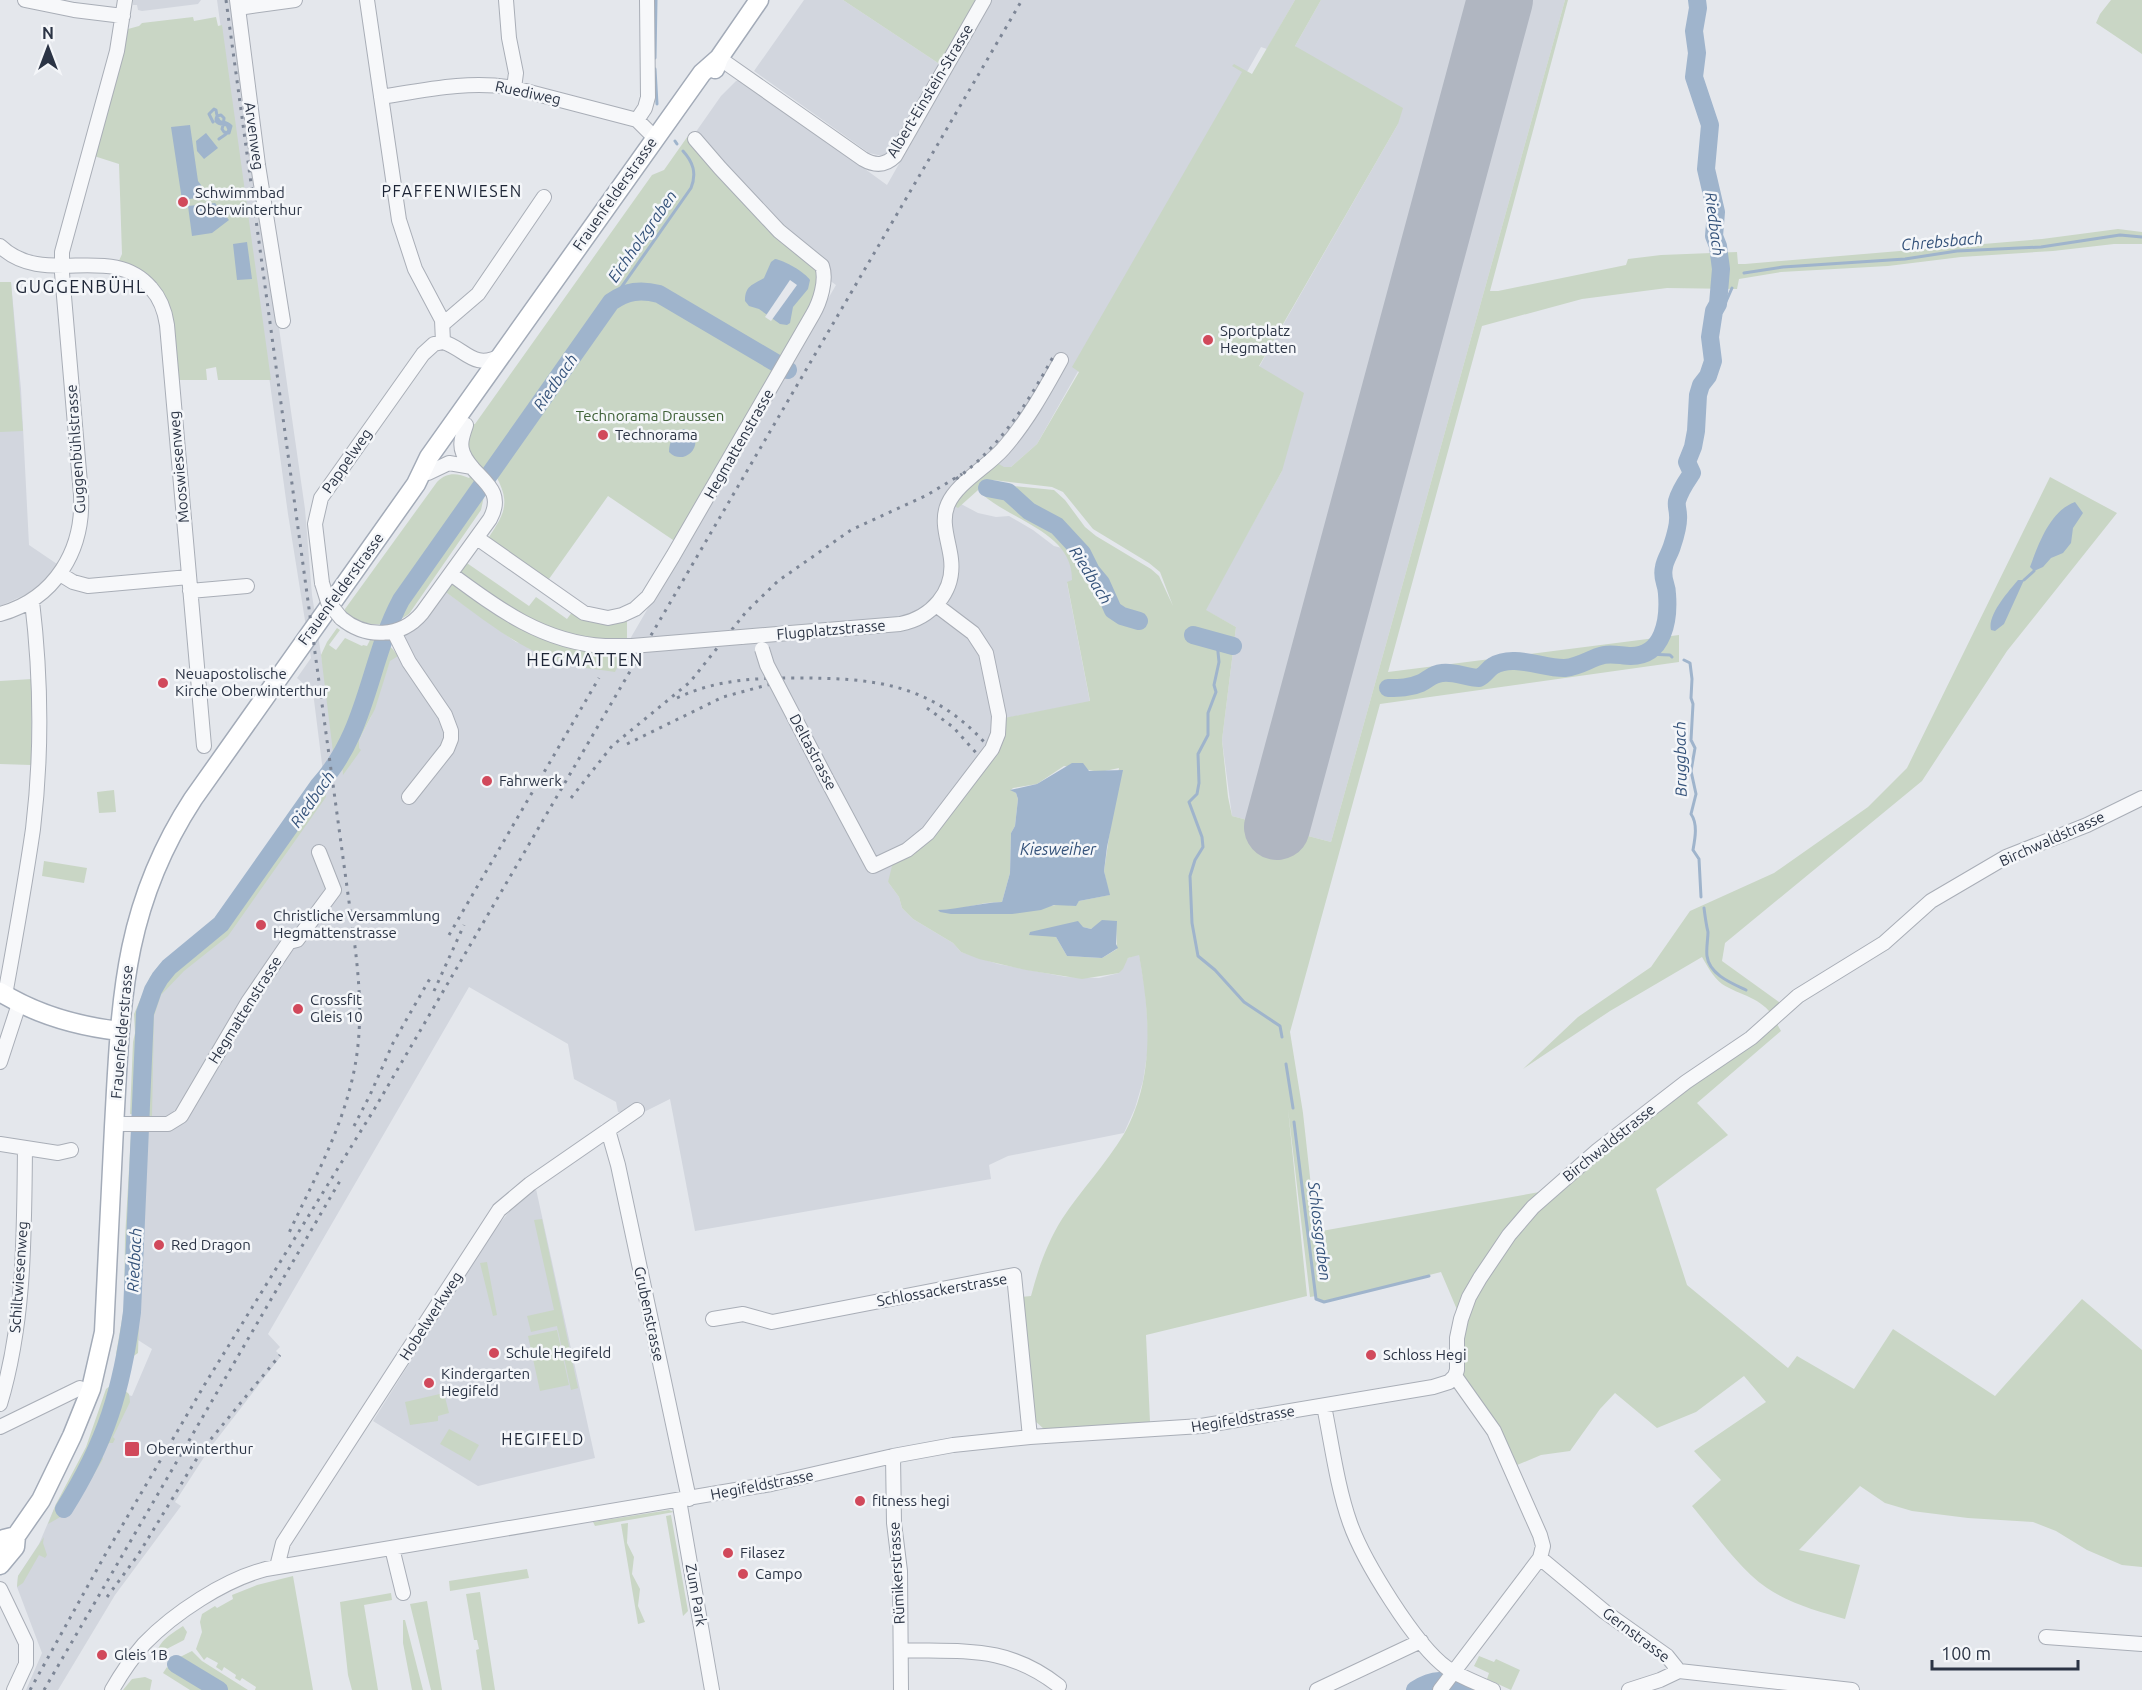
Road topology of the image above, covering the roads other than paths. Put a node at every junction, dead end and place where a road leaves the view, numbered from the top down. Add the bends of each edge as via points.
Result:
1 (25, 0) edge
2 (125, 0) edge
3 (295, 0) edge
4 (368, 0) edge
5 (506, 0) edge
6 (647, 0) edge
7 (759, 0) edge
8 (984, 0) edge
9 (237, 4) edge
10 (123, 16) junction
11 (719, 58) junction
12 (514, 88) junction
13 (381, 96) junction
14 (637, 120) junction
15 (655, 138) junction
16 (695, 139) dead end
17 (544, 196) dead end
18 (0, 246) edge
19 (62, 267) junction
20 (283, 321) dead end
21 (443, 324) junction
22 (443, 342) junction
23 (500, 356) junction
24 (470, 358) junction
25 (1061, 360) dead end
26 (474, 394) junction
27 (466, 425) junction
28 (476, 470) junction
29 (422, 479) junction
30 (477, 538) junction
31 (451, 573) junction
32 (60, 574) junction
33 (189, 584) junction
34 (247, 586) dead end
35 (32, 601) junction
36 (936, 605) junction
37 (0, 614) edge
38 (387, 632) junction
39 (761, 642) junction
40 (204, 747) dead end
41 (409, 797) dead end
42 (2142, 798) edge
43 (319, 852) dead end
44 (8, 997) edge
45 (119, 1031) junction
46 (0, 1062) edge
47 (637, 1110) dead end
48 (123, 1124) junction
49 (608, 1130) junction
50 (0, 1144) edge
51 (25, 1148) junction
52 (71, 1150) dead end
53 (713, 1319) dead end
54 (1455, 1376) junction
55 (80, 1388) dead end
56 (0, 1404) edge
57 (1324, 1406) junction
58 (0, 1427) edge
59 (1030, 1437) junction
60 (893, 1456) junction
61 (684, 1499) junction
62 (8, 1540) edge
63 (392, 1548) junction
64 (1540, 1558) junction
65 (0, 1565) edge
66 (277, 1567) junction
67 (0, 1589) edge
68 (403, 1593) dead end
69 (2046, 1637) dead end
70 (1421, 1641) junction
71 (2142, 1644) edge
72 (901, 1650) junction
73 (1679, 1671) junction
74 (1446, 1684) edge
75 (1754, 1685) edge
76 (1059, 1686) dead end
77 (14, 1690) edge
78 (112, 1690) edge
79 (712, 1690) edge
80 (901, 1690) edge
81 (1317, 1690) edge
82 (1492, 1690) edge
83 (1629, 1690) edge
84 (1852, 1690) edge

1 - 10 street
2 - 10 street, Guggenbühlstrasse
3 - 9 street, Arvenweg
4 - 13 street
5 - 12 street via 516,73
6 - 14 street via 648,97
7 - 11 main road, Frauenfelderstrasse
8 - 11 street, Albert-Einstein-Strasse via 895,156 882,164 863,159
9 - 20 street, Arvenweg
10 - 19 street, Guggenbühlstrasse via 64,244
11 - 15 main road, Frauenfelderstrasse via 703,71
11 - 27 main road, Frauenfelderstrasse via 708,82
12 - 13 street, Ruediweg via 468,85
12 - 14 street, Ruediweg
13 - 21 street via 403,234
14 - 15 street
15 - 23 main road, Frauenfelderstrasse
16 - 30 street, Hegmattenstrasse via 779,231 822,266 817,308 651,593 631,611 608,618 584,613
17 - 21 street via 478,294
18 - 19 street, Mooswiesenweg via 22,262
19 - 32 street, Guggenbühlstrasse via 82,511 76,542
19 - 33 street, Mooswiesenweg via 102,265 124,269 147,283 163,308
21 - 22 street
22 - 24 street
22 - 38 street, Pappelweg, bridge via 423,354 321,498 315,524 322,583 330,605 358,629
23 - 24 street via 482,361
23 - 26 main road, Frauenfelderstrasse
24 - 26 street via 476,371
25 - 36 street, Flugplatzstrasse via 1004,448 948,503 945,523 952,570 947,589
26 - 29 main road, Frauenfelderstrasse via 429,457
27 - 28 street via 461,447
27 - 29 main road, Frauenfelderstrasse
28 - 29 street via 449,463
28 - 30 street via 494,497 494,510
29 - 45 main road, Frauenfelderstrasse via 179,821 152,876 136,921
30 - 31 street
31 - 38 street via 419,618 409,626
31 - 39 street, Flugplatzstrasse, bridge via 509,616 565,640 605,646 741,637
32 - 33 street via 88,586
32 - 35 street, Guggenbühlstrasse
33 - 34 street
33 - 40 street, Mooswiesenweg
35 - 37 street
35 - 44 street via 39,692 38,766
36 - 39 street, Flugplatzstrasse via 918,619 900,624
36 - 39 street, Deltastrasse, bridge via 973,633 984,648 998,710 998,734 987,756 928,833 907,850 873,866 767,665
38 - 41 street via 445,715 451,731 447,749
42 - 54 street, Birchwaldstrasse via 2006,857 1931,901 1884,943 1798,996 1751,1038 1598,1150 1533,1207 1480,1278 1461,1319
43 - 48 street, Hegmattenstrasse via 334,890 297,940 289,942 271,967 180,1116 168,1124
44 - 45 main road via 75,1024
44 - 46 street
45 - 48 main road, Frauenfelderstrasse
47 - 49 street, Hobelwerkweg
48 - 62 main road, Frauenfelderstrasse via 104,1332 97,1368 72,1436 41,1500
49 - 61 street, Grubenstrasse
49 - 66 street, Hobelwerkweg via 499,1210 283,1543
50 - 51 street
51 - 52 street via 58,1154
51 - 56 street, Schiltwiesenweg via 19,1311
53 - 59 street, Schlossackerstrasse via 743,1314 772,1322 1014,1275
54 - 57 street, Hegifeldstrasse via 1438,1386
54 - 64 street via 1494,1431 1540,1535
55 - 58 street
57 - 59 street, Hegifeldstrasse via 1201,1426
57 - 70 street via 1353,1530 1397,1609
59 - 60 street, Hegifeldstrasse
60 - 61 street, Hegifeldstrasse via 777,1483
60 - 72 street, Rümikerstrasse
61 - 63 street, Hegifeldstrasse
61 - 79 street, Zum Park
62 - 65 main road, Frauenfelderstrasse via 15,1547
63 - 66 street, Hegifeldstrasse
63 - 68 street
64 - 73 street, Gernstrasse via 1605,1612 1668,1656
64 - 74 street
66 - 78 street, Hegifeldstrasse via 238,1579 168,1622 144,1644
67 - 77 street via 26,1643 26,1664
69 - 71 street
70 - 74 street via 1441,1662
70 - 81 street
72 - 76 street via 978,1652 1005,1657 1034,1668
72 - 80 street, Rümikerstrasse
73 - 75 street, Gernstrasse
73 - 83 street
74 - 82 street
75 - 84 street, Gernstrasse

